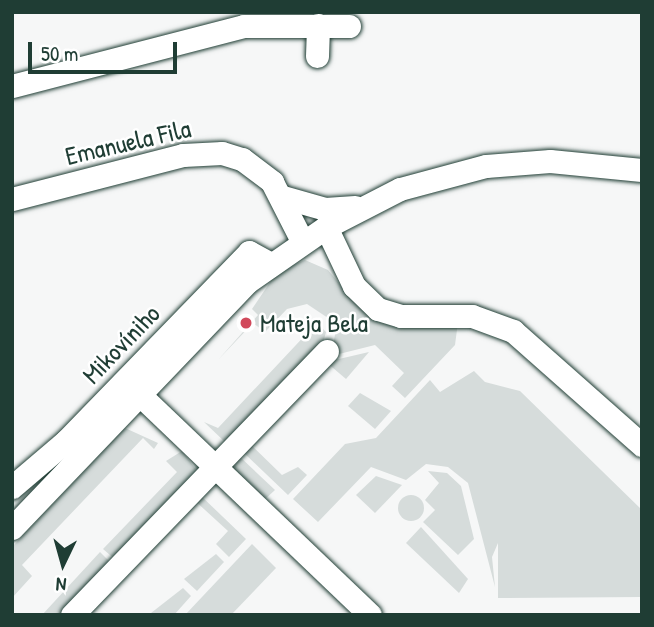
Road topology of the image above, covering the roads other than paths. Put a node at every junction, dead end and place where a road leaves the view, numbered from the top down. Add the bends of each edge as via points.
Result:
1 (318, 25) junction
2 (349, 26) dead end
3 (317, 56) dead end
4 (12, 86) edge
5 (642, 170) edge
6 (283, 197) junction
7 (12, 199) edge
8 (364, 206) junction
9 (326, 227) junction
10 (302, 241) junction
11 (269, 263) junction
12 (327, 351) dead end
13 (140, 395) junction
14 (93, 428) junction
15 (642, 444) edge
16 (214, 468) junction
17 (12, 487) edge
18 (12, 528) edge
19 (72, 615) edge
20 (370, 615) edge

1 - 2 street
1 - 3 street
1 - 4 street via 244,26
5 - 8 street via 550,161 486,166 400,189
6 - 7 street, Emanuela Fila via 242,159 203,152
6 - 8 street, Emanuela Fila via 325,209
6 - 10 street, Emanuela Fila
8 - 9 street
9 - 10 street
9 - 15 street via 354,286 378,309 401,316 472,316 513,331
10 - 11 street
11 - 13 street
11 - 14 street, Mikovíniho via 248,252
12 - 16 street
13 - 14 street
13 - 16 street
14 - 17 street, Mikovíniho
14 - 18 street
16 - 19 street
16 - 20 street

